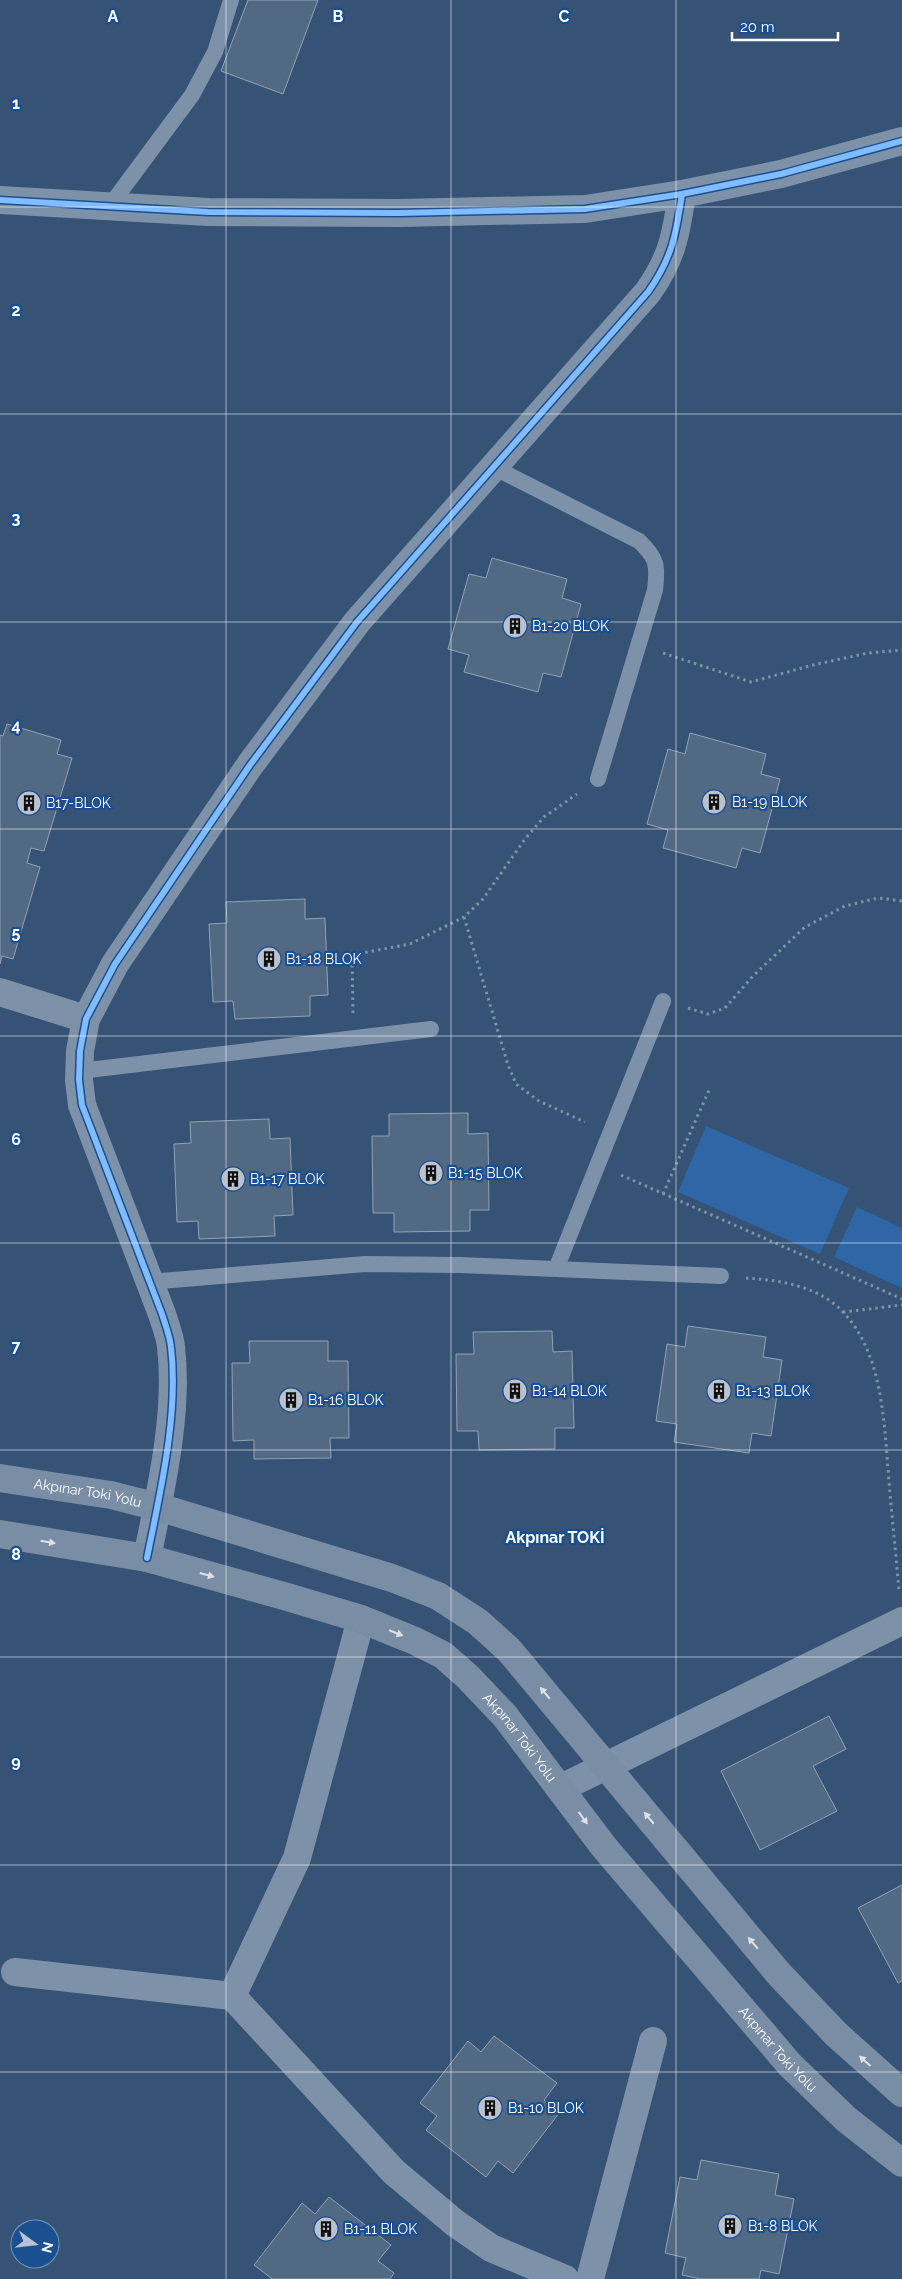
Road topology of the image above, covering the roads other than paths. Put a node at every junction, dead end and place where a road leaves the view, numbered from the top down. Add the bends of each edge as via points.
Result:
1 (231, 0) edge
2 (902, 141) edge
3 (682, 194) junction
4 (0, 200) edge
5 (109, 207) junction
6 (494, 467) junction
7 (598, 779) road end
8 (0, 992) edge
9 (663, 1001) road end
10 (86, 1019) junction
11 (431, 1030) dead end
12 (80, 1071) junction
13 (556, 1269) junction
14 (720, 1276) road end
15 (149, 1282) junction
16 (0, 1478) edge
17 (158, 1507) junction
18 (0, 1534) edge
19 (147, 1558) junction
20 (901, 1610) edge
21 (361, 1620) junction
22 (606, 1766) junction
23 (561, 1788) junction
24 (15, 1972) dead end
25 (232, 1996) junction
26 (654, 2041) dead end
27 (902, 2093) edge
28 (902, 2164) edge
29 (565, 2279) edge
30 (590, 2279) edge

1 - 5 lane via 215,52 192,95
2 - 3 street via 781,174
3 - 5 street via 585,209 399,213 208,212
3 - 6 street via 672,248 648,292
4 - 5 street
6 - 7 lane via 639,540 653,554 657,573 655,590
6 - 10 street via 357,622 256,757 116,964
8 - 10 street
9 - 13 lane
10 - 12 street
11 - 12 lane
12 - 15 street via 82,1105
13 - 14 lane
13 - 15 lane via 365,1264
15 - 17 street via 171,1344 173,1371 172,1410
16 - 17 main road, Akpınar Toki Yolu via 111,1495
17 - 19 street
22 -> 17 main road, Akpınar Toki Yolu via 509,1650 478,1622 438,1596 392,1578
18 -> 19 main road, Akpınar Toki Yolu
19 -> 21 main road, Akpınar Toki Yolu
20 - 22 street
21 -> 23 main road, Akpınar Toki Yolu via 415,1641 456,1666 505,1716
21 - 25 street via 297,1858
22 - 23 street
27 -> 22 main road, Akpınar Toki Yolu via 836,2034 779,1974
23 -> 28 main road, Akpınar Toki Yolu via 604,1847 790,2065 846,2119
24 - 25 street
25 - 29 street via 394,2172 455,2223 491,2248
26 - 30 street

